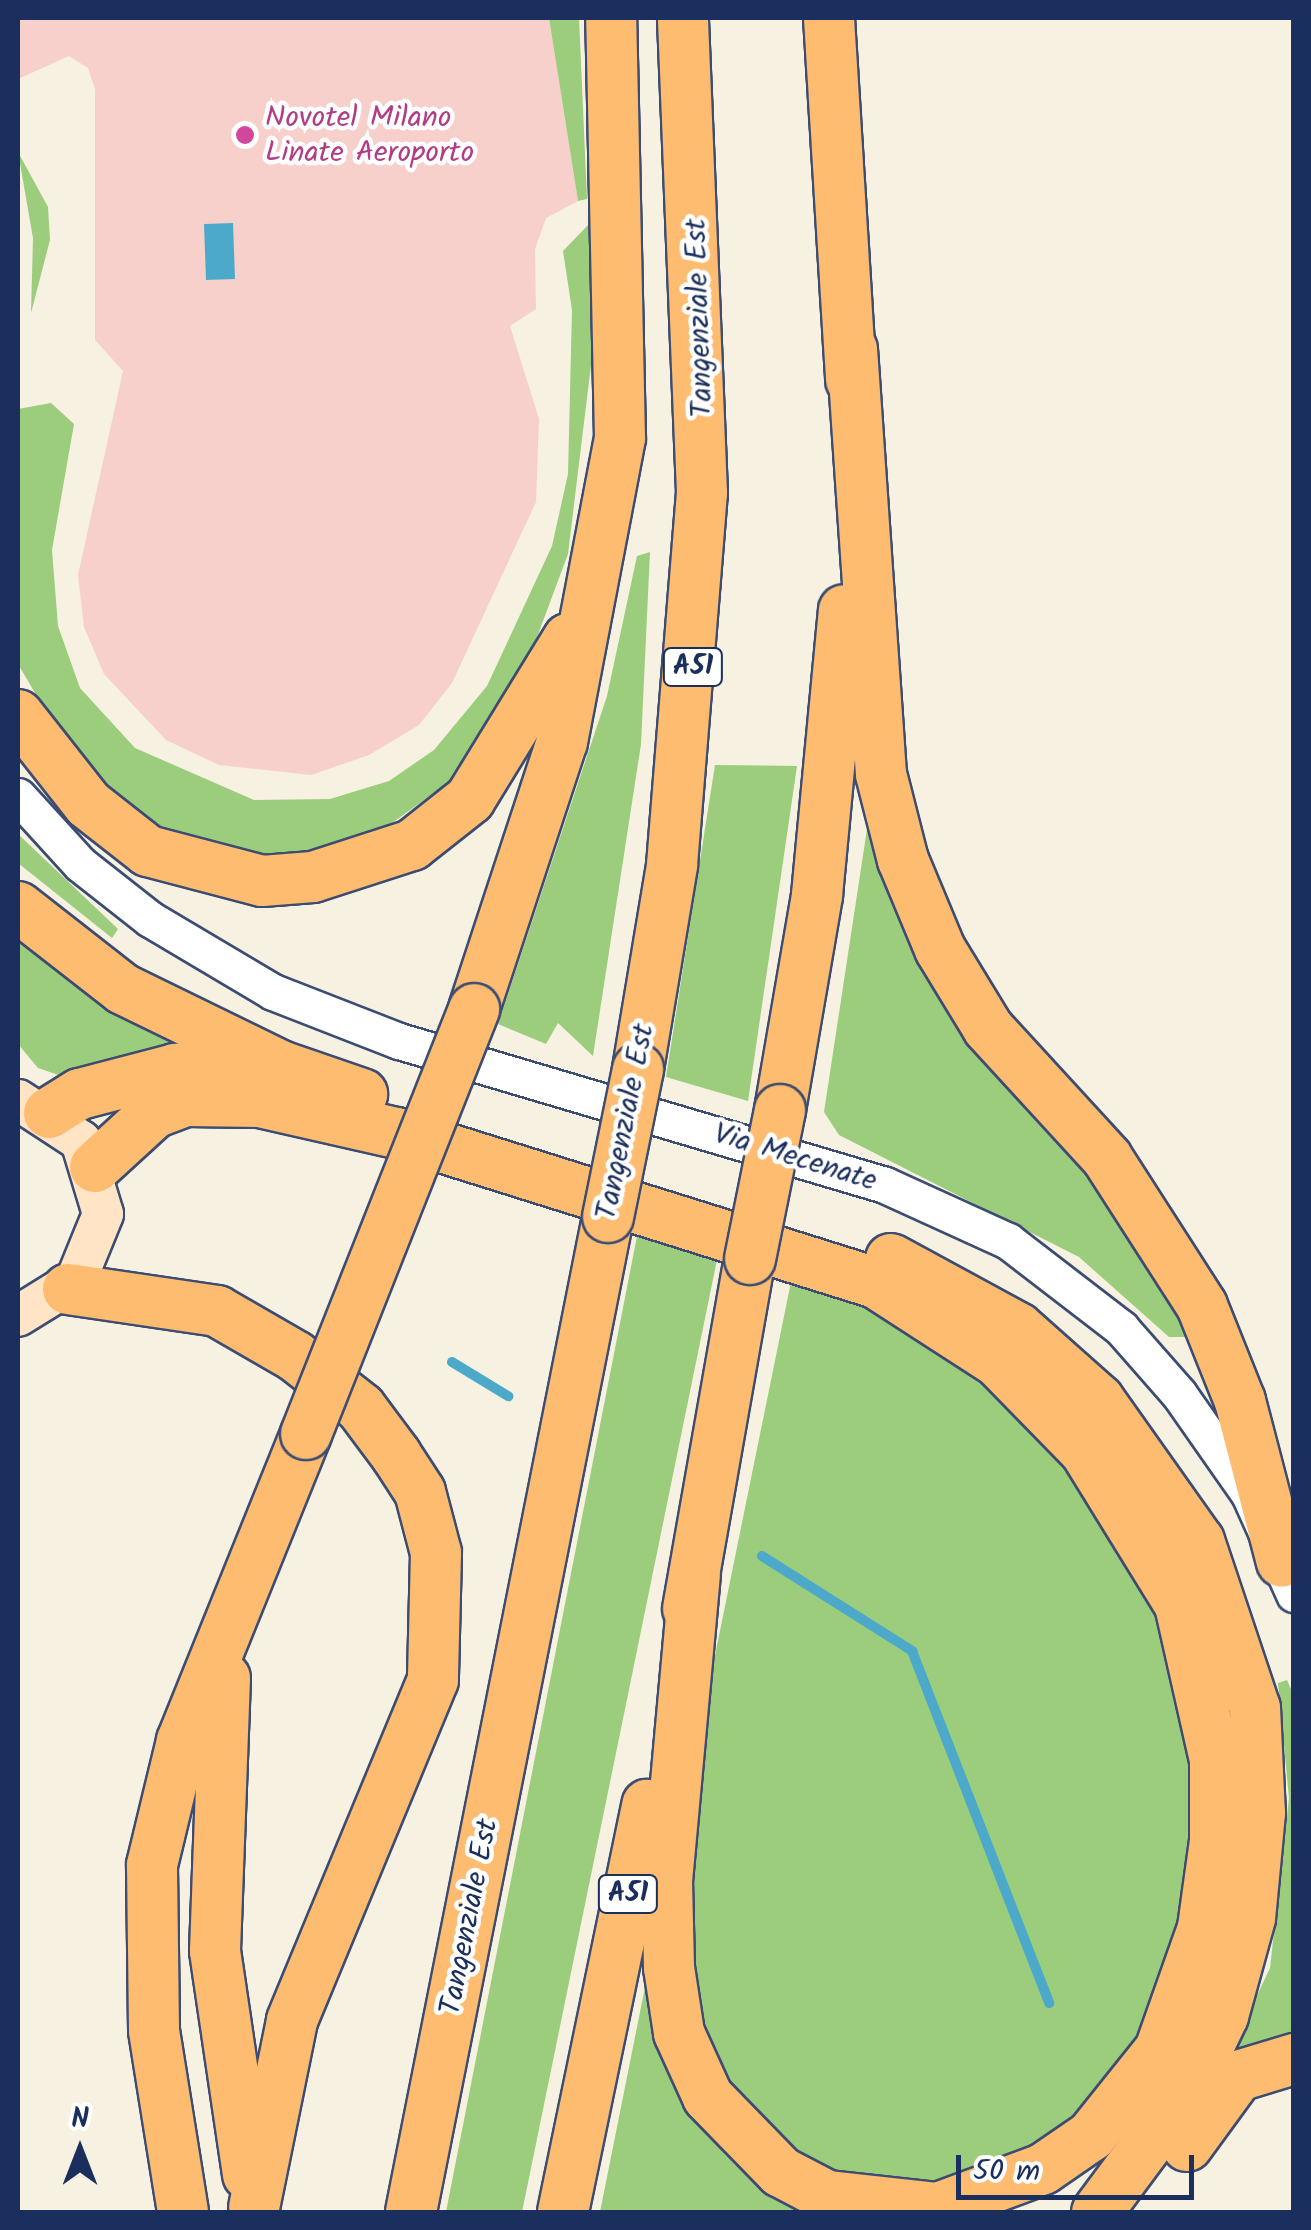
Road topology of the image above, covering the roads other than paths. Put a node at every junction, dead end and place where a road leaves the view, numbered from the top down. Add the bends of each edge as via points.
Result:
1 (612, 18) edge
2 (683, 18) edge
3 (829, 18) edge
4 (852, 349) junction
5 (590, 605) junction
6 (18, 715) edge
7 (18, 733) edge
8 (18, 796) edge
9 (18, 907) edge
10 (150, 919) junction
11 (281, 1066) junction
12 (26, 1102) edge
13 (95, 1166) junction
14 (68, 1289) junction
15 (18, 1316) edge
16 (694, 1575) junction
17 (1288, 1578) edge
18 (229, 1638) junction
19 (1294, 2059) edge
20 (254, 2210) edge
21 (183, 2212) edge
22 (411, 2212) edge
23 (563, 2212) edge
24 (1096, 2212) edge
25 (1134, 2212) edge

1 - 5 highway via 620,438
2 - 22 highway, Tangenziale Est / A51, bridge via 700,262 702,513 672,864 638,1068
3 - 4 highway, A51
4 - 16 highway, A51, bridge via 840,675 817,894
4 - 17 highway via 881,774 904,860 940,949 988,1028 1107,1158 1202,1306 1240,1401
5 - 6 highway via 470,799 412,845 313,877 262,881 148,851 88,804
5 - 18 highway, bridge via 537,832
7 - 10 street, Via Mecenate via 52,794
8 - 10 street, Via Mecenate via 80,864
9 - 11 highway via 123,989
10 - 17 street, Via Mecenate via 209,958 337,1019 884,1184 1008,1241 1120,1328 1179,1394
11 - 12 highway via 175,1068
11 - 24 highway via 846,1240 941,1281 1018,1328 1086,1388 1154,1468 1234,1624 1254,1708 1260,1814 1250,1918 1222,2016 1187,2091
12 - 13 main road
13 - 14 main road via 99,1238
13 - 16 highway via 154,1114 186,1101 298,1108 429,1142 876,1283 998,1362 1084,1451 1180,1605 1215,1760 1215,1841 1202,1928 1160,2050 1091,2136 1043,2169 938,2208 827,2196 781,2172 708,2097 679,2033 668,1968 667,1882
14 - 15 main road
14 - 20 highway via 216,1311 295,1356 361,1408 396,1455 420,1492 436,1553 432,1680 292,2021
16 - 23 highway, A51
18 - 20 highway via 215,1951
18 - 21 highway via 182,1741 152,1865 154,2030
19 - 25 highway via 1238,2076

